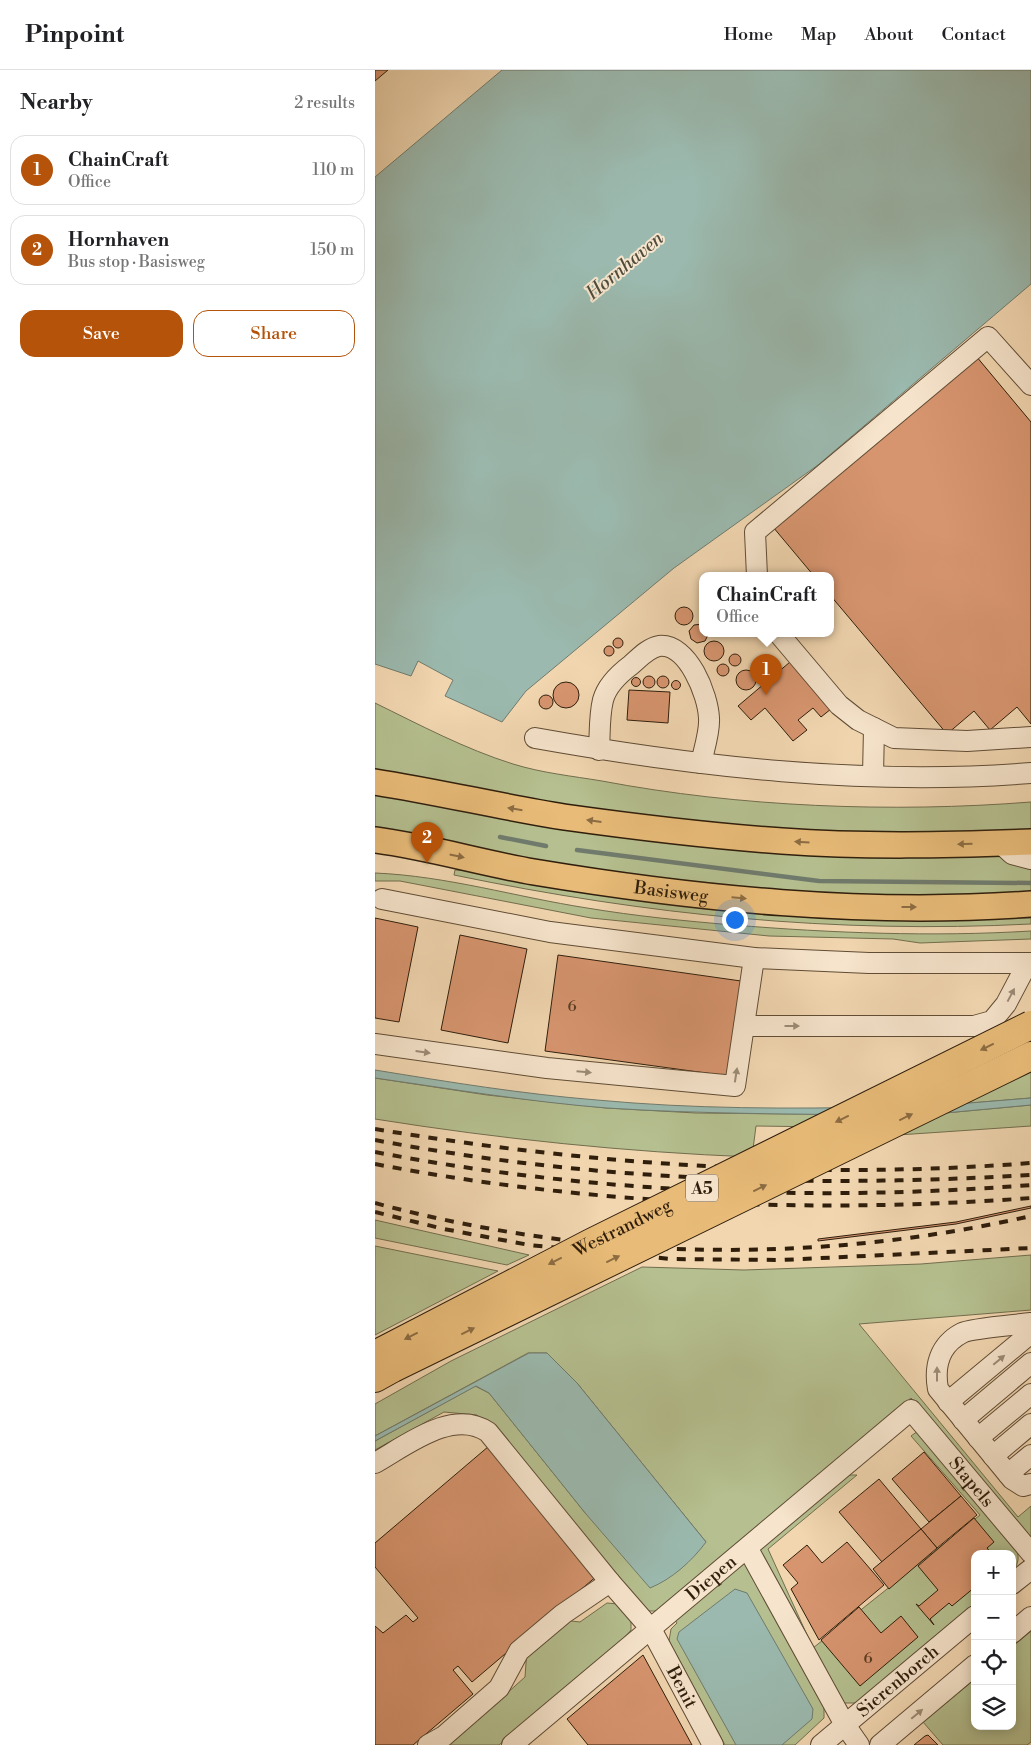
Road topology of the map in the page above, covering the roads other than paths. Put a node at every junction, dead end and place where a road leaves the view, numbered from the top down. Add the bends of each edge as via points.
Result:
1 (1031, 386) edge
2 (757, 572) edge
3 (782, 637) edge
4 (874, 728) junction
5 (1031, 737) edge
6 (535, 738) dead end
7 (599, 750) junction
8 (701, 763) junction
9 (1031, 773) edge
10 (873, 776) junction
11 (375, 782) edge
12 (375, 840) edge
13 (1031, 842) edge
14 (1000, 843) junction
15 (1031, 859) edge
16 (382, 899) dead end
17 (1031, 904) edge
18 (754, 958) junction
19 (1030, 965) edge
20 (1031, 1025) edge
21 (744, 1026) junction
22 (375, 1044) edge
23 (1031, 1056) edge
24 (1031, 1323) edge
25 (1031, 1333) edge
26 (375, 1355) edge
27 (1031, 1364) edge
28 (375, 1378) edge
29 (1031, 1394) edge
30 (948, 1402) junction
31 (911, 1410) joint
32 (963, 1420) junction
33 (1031, 1424) edge
34 (978, 1438) junction
35 (1031, 1455) edge
36 (993, 1456) junction
37 (375, 1463) edge
38 (1023, 1485) edge
39 (748, 1549) junction
40 (1031, 1553) edge
41 (1031, 1568) edge
42 (1016, 1581) edge
43 (610, 1582) junction
44 (1031, 1617) edge
45 (971, 1619) edge
46 (651, 1629) junction
47 (1016, 1630) edge
48 (971, 1668) edge
49 (845, 1725) junction
50 (428, 1745) edge
51 (512, 1745) edge
52 (713, 1745) edge
53 (821, 1745) edge
54 (859, 1745) edge
55 (880, 1745) edge

1 - 2 street via 988,337 755,532
3 - 4 street via 839,705
4 - 5 street via 894,738 967,741
4 - 10 street
6 - 7 street
7 - 8 street
7 - 8 street via 603,700 612,682 647,651 664,646 676,650 687,661 705,700 709,721
8 - 10 street
9 - 10 street
14 -> 11 main road via 849,844 728,836 497,806 430,790
12 -> 17 main road, Basisweg via 531,872 657,891 874,906
13 - 14 main road
14 - 15 street via 1012,854
16 - 18 street via 550,932
18 - 19 street
18 - 21 street
21 -> 19 street via 974,1026 992,1021
20 -> 26 highway, Westrandweg / A5, bridge via 591,1243
22 -> 21 street via 547,1068 735,1086
28 -> 23 highway, Westrandweg / A5, bridge
30 -> 24 street via 938,1389 935,1372 938,1359 947,1346 962,1333
30 -> 25 street
27 - 32 street
29 - 34 street
30 - 32 street
31 - 39 street, Diepen
31 - 40 street, Stapels
32 - 34 street
33 - 36 street
34 - 36 street
35 - 38 street
36 - 38 street
37 - 43 street, Benit via 449,1424 468,1423 480,1427 488,1432
39 - 46 street, Diepen
39 - 49 street
41 - 42 street
43 - 46 street, Benit
43 - 50 street via 563,1614 519,1651 499,1688 444,1736
44 - 47 street
45 - 49 street, Sierenborch
46 - 51 street, Diepen
46 - 52 street, Benit
55 -> 48 street
49 - 53 street, Sierenborch
49 - 54 street

